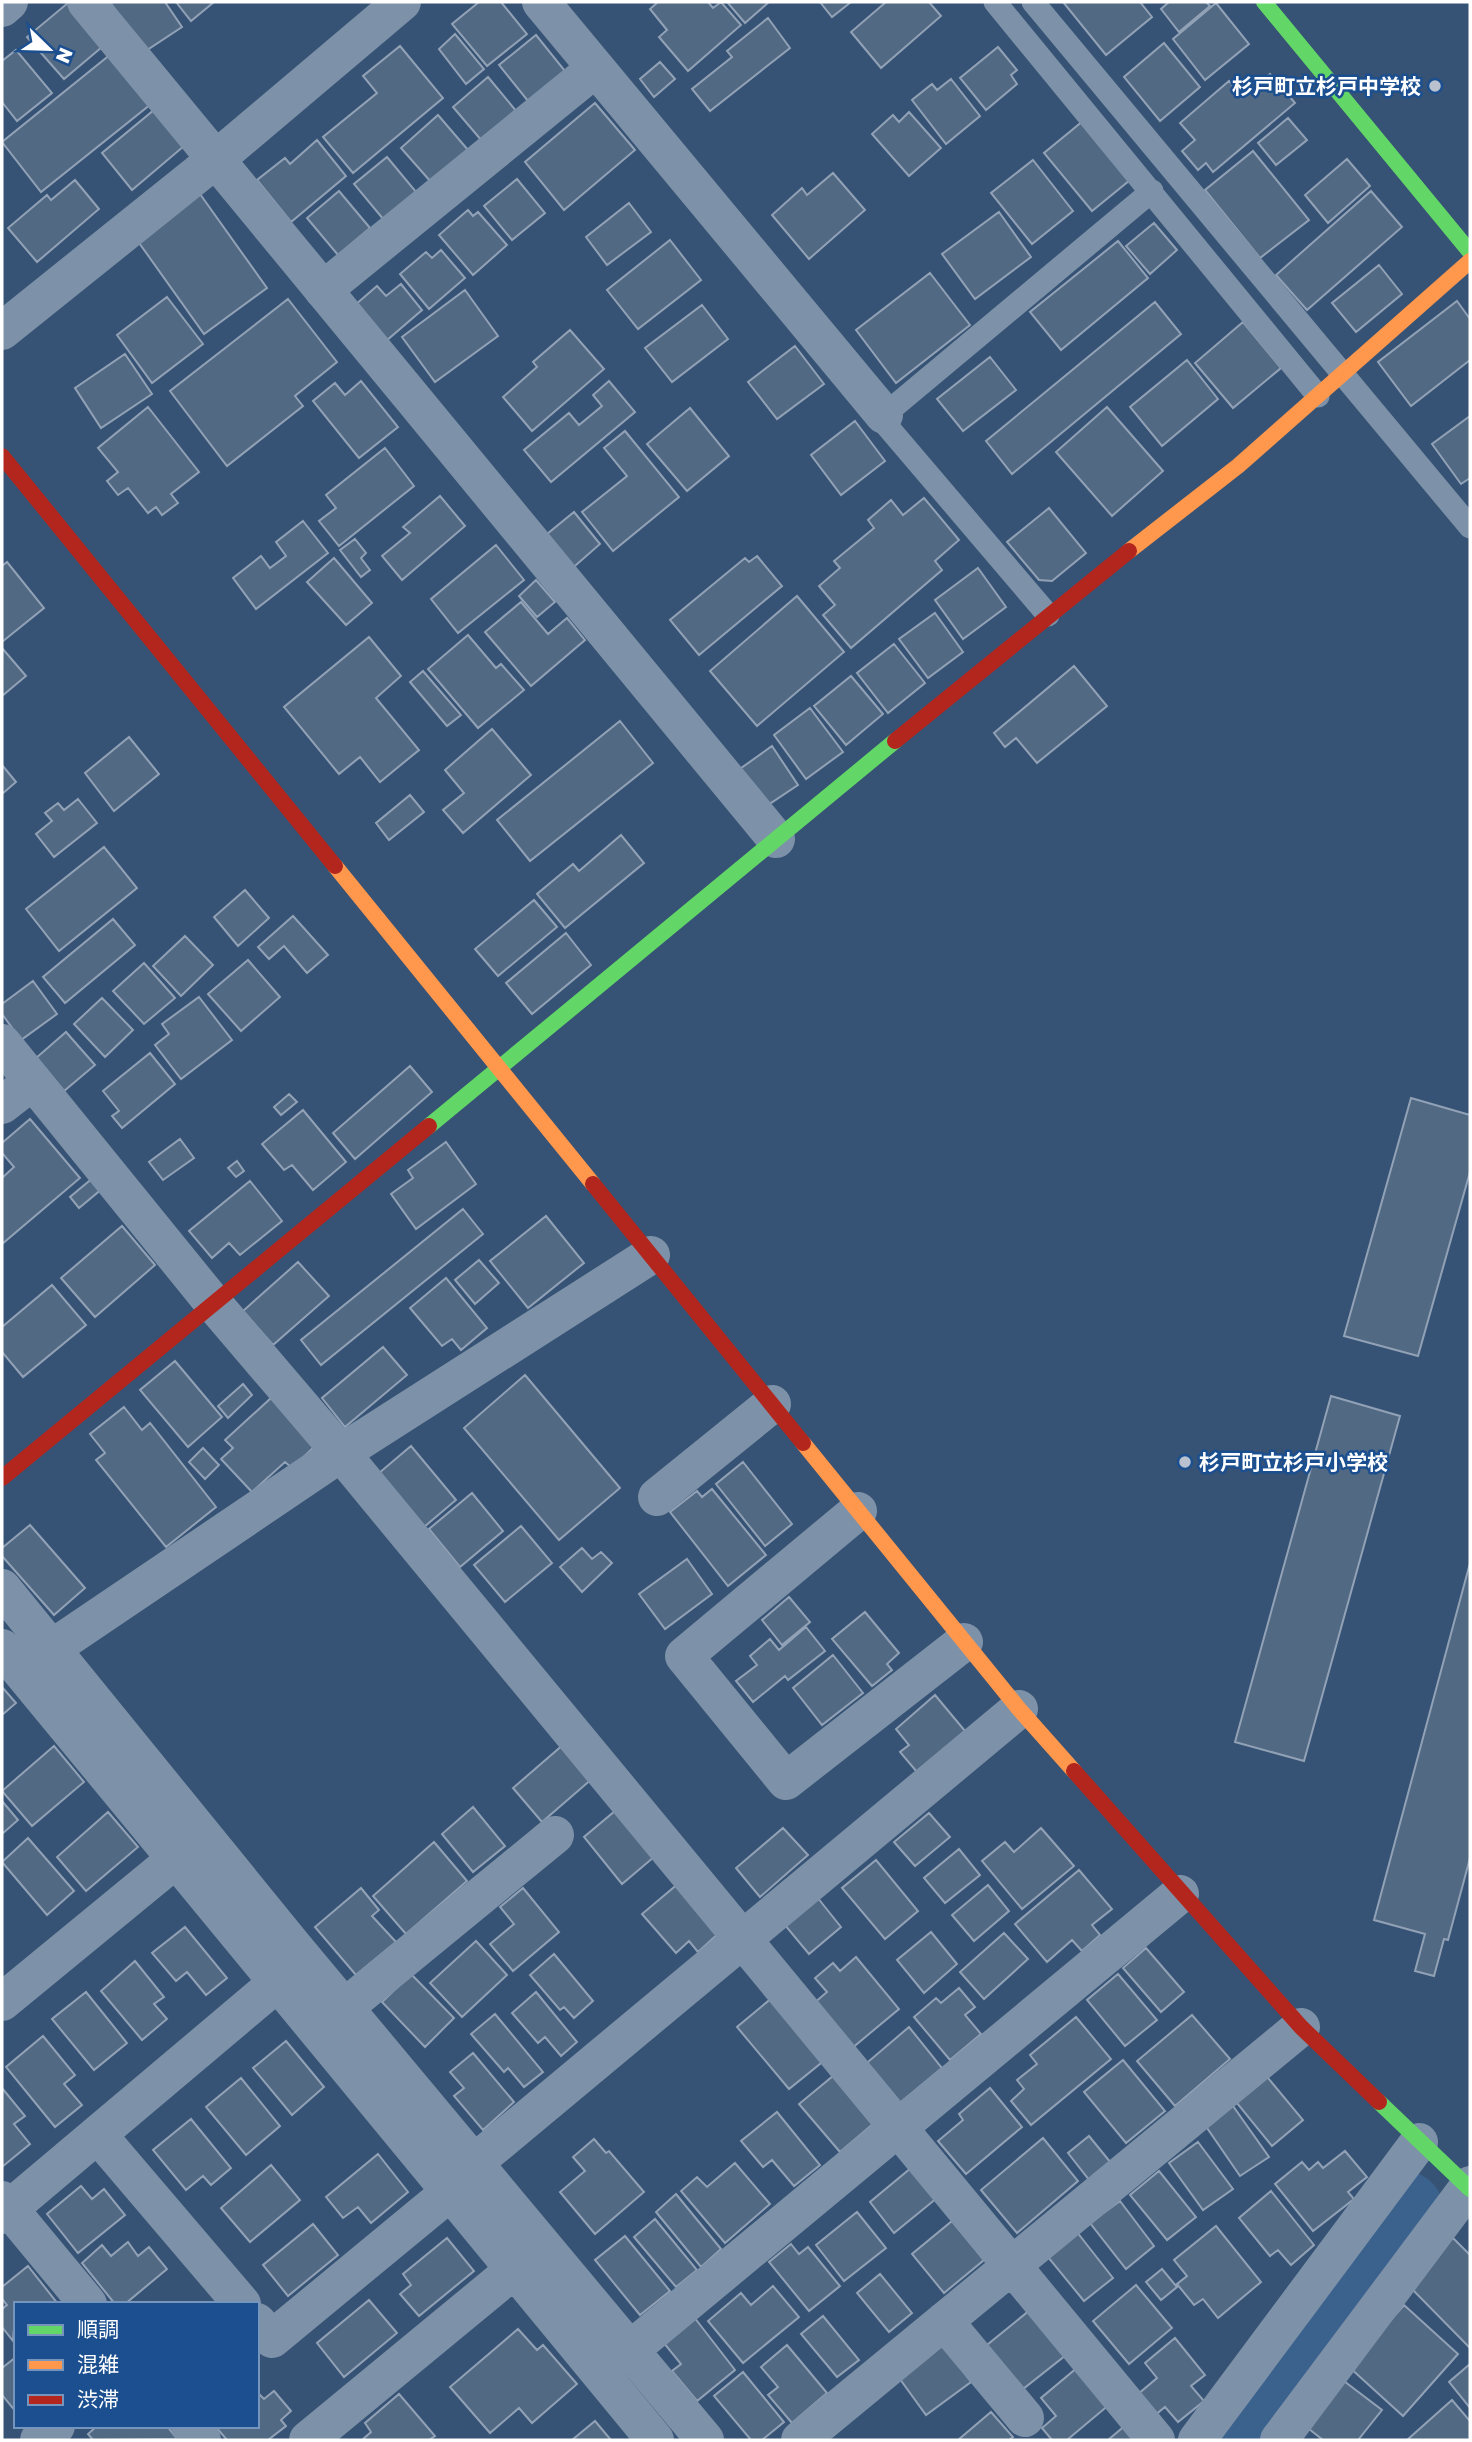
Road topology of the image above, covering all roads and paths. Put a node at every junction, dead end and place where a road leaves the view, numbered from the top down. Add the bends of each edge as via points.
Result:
1 (9, 2) edge
2 (86, 2) edge
3 (402, 2) edge
4 (541, 2) edge
5 (995, 2) edge
6 (1033, 2) edge
7 (1264, 2) edge
8 (2, 8) edge
9 (596, 68) junction
10 (215, 160) junction
11 (1152, 191) junction
12 (1470, 252) edge
13 (1470, 261) edge
14 (323, 290) junction
15 (2, 331) edge
16 (1341, 375) junction
17 (1318, 396) junction
18 (884, 415) junction
19 (2, 456) edge
20 (1470, 527) edge
21 (1048, 615) junction
22 (776, 839) junction
23 (2, 1043) edge
24 (498, 1068) junction
25 (33, 1081) junction
26 (2, 1105) edge
27 (651, 1255) junction
28 (213, 1303) junction
29 (772, 1404) junction
30 (341, 1453) junction
31 (2, 1478) edge
32 (657, 1497) dead end
33 (858, 1511) junction
34 (2, 1588) edge
35 (964, 1642) junction
36 (2, 1648) edge
37 (51, 1649) junction
38 (1019, 1709) junction
39 (555, 1835) dead end
40 (176, 1859) junction
41 (1181, 1894) junction
42 (742, 1940) junction
43 (277, 1983) junction
44 (2, 2002) edge
45 (344, 2008) junction
46 (1301, 2027) junction
47 (897, 2128) junction
48 (98, 2135) junction
49 (1419, 2142) junction
50 (474, 2163) junction
51 (1470, 2187) edge
52 (450, 2192) junction
53 (4, 2208) edge
54 (1011, 2266) junction
55 (514, 2270) junction
56 (86, 2302) edge
57 (240, 2302) edge
58 (944, 2321) junction
59 (259, 2324) edge
60 (630, 2350) junction
61 (1026, 2418) dead end
62 (54, 2428) edge
63 (39, 2440) edge
64 (308, 2440) edge
65 (654, 2440) edge
66 (705, 2440) edge
67 (800, 2440) edge
68 (1156, 2440) edge
69 (1197, 2440) edge
70 (1279, 2440) edge

1 - 8 street
2 - 10 street
3 - 10 street
4 - 9 street
5 - 11 lane
6 - 16 lane
7 - 12 street
9 - 14 street
9 - 18 street
10 - 14 street
10 - 15 street
11 - 17 lane
11 - 18 lane
13 - 16 street
14 - 22 street
16 - 17 street
16 - 20 lane
17 - 21 street via 1238,466
18 - 21 lane via 887,426
19 - 24 street
21 - 22 street
22 - 24 street
23 - 25 street
24 - 27 street
24 - 28 street
25 - 26 street
25 - 28 street
27 - 29 street
27 - 30 street
28 - 30 street
28 - 31 street
29 - 32 street
29 - 33 street
30 - 37 street
30 - 42 street
33 - 35 street
33 - 35 street via 684,1656 786,1781
34 - 37 street
35 - 38 street
36 - 40 street
37 - 45 street
38 - 41 street
38 - 42 street
39 - 45 street
40 - 43 street
40 - 44 street
41 - 46 street
41 - 47 street
42 - 47 street
42 - 50 street
43 - 48 street
43 - 52 street
45 - 50 street
46 - 49 street
46 - 54 street
47 - 54 street
47 - 60 street
48 - 53 street
48 - 57 street
49 - 51 street
49 - 69 street
50 - 60 street
51 - 70 street
52 - 55 street
52 - 59 street via 272,2339
53 - 56 street
54 - 58 street
54 - 68 street
55 - 64 street
55 - 65 street
58 - 61 street
58 - 67 street
60 - 66 street
62 - 63 street

